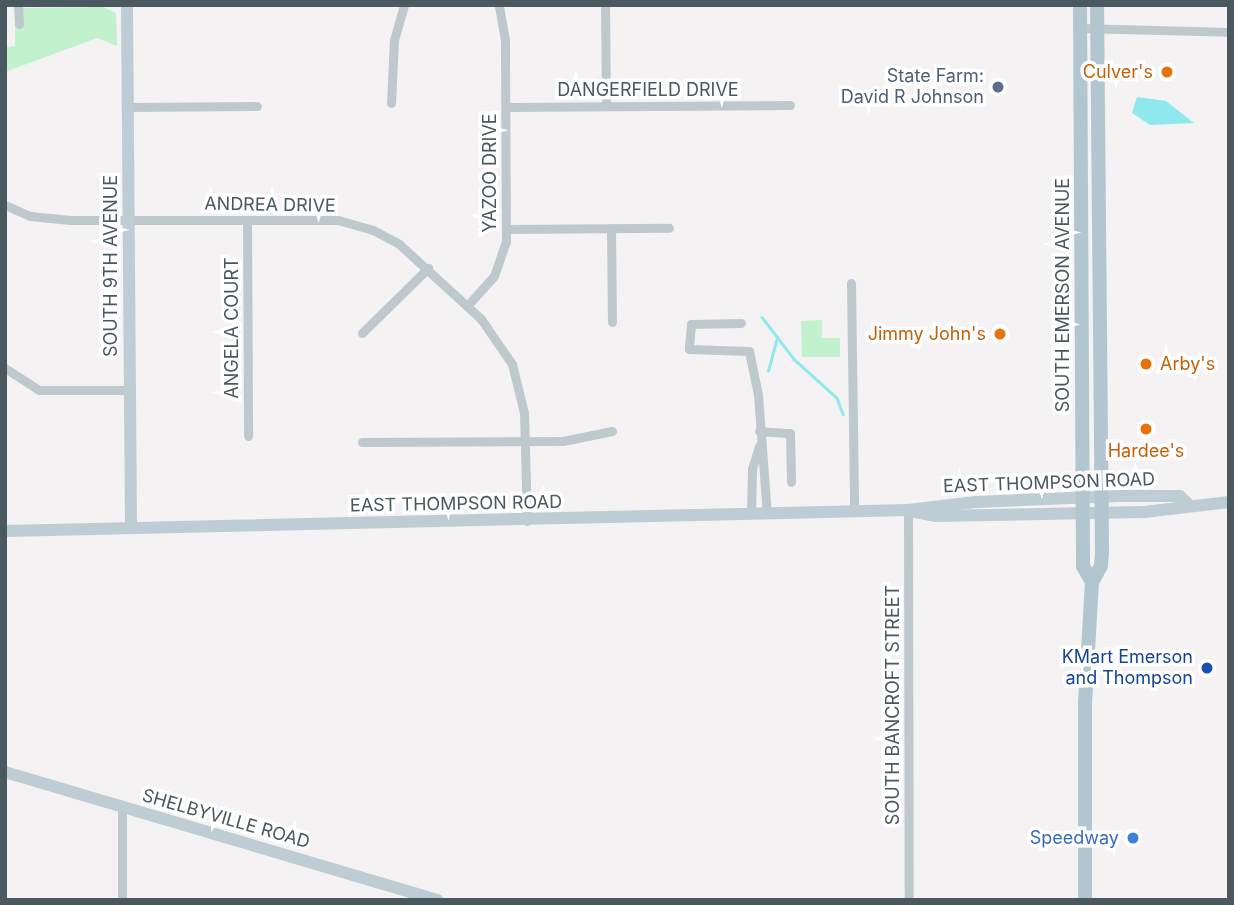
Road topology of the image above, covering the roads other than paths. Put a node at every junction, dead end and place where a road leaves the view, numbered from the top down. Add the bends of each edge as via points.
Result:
1 (18, 5) edge
2 (127, 5) edge
3 (404, 5) edge
4 (499, 5) edge
5 (605, 5) edge
6 (1080, 5) edge
7 (1097, 5) edge
8 (19, 24) dead end
9 (1081, 28) junction
10 (1097, 32) junction
11 (1229, 32) edge
12 (391, 103) dead end
13 (606, 106) junction
14 (790, 106) dead end
15 (127, 107) junction
16 (257, 107) dead end
17 (506, 107) junction
18 (5, 205) edge
19 (247, 220) junction
20 (128, 221) junction
21 (507, 229) junction
22 (611, 229) junction
23 (669, 229) dead end
24 (428, 268) junction
25 (851, 284) dead end
26 (467, 306) junction
27 (612, 322) dead end
28 (741, 323) dead end
29 (362, 333) dead end
30 (5, 368) edge
31 (129, 390) junction
32 (612, 431) dead end
33 (759, 432) junction
34 (248, 436) dead end
35 (362, 442) dead end
36 (525, 442) junction
37 (759, 444) junction
38 (791, 482) dead end
39 (1229, 502) edge
40 (1083, 505) junction
41 (1102, 506) junction
42 (908, 510) junction
43 (853, 512) junction
44 (751, 514) junction
45 (767, 514) junction
46 (527, 521) junction
47 (131, 527) junction
48 (5, 531) edge
49 (1092, 582) junction
50 (5, 772) edge
51 (122, 807) junction
52 (122, 900) edge
53 (437, 900) edge
54 (909, 900) edge
55 (1085, 900) edge

1 - 8 street
2 - 15 main road, SOUTH 9TH AVENUE
3 - 12 street via 394,40
4 - 17 street, YAZOO DRIVE
5 - 13 street
6 - 9 main road, SOUTH EMERSON AVENUE
7 - 10 main road, SOUTH EMERSON AVENUE
9 - 10 street
9 - 40 main road, SOUTH EMERSON AVENUE
10 - 11 street
10 - 41 main road, SOUTH EMERSON AVENUE
13 - 14 street, DANGERFIELD DRIVE
13 - 17 street, DANGERFIELD DRIVE
15 - 16 street
15 - 20 main road, SOUTH 9TH AVENUE
17 - 21 street, YAZOO DRIVE
18 - 20 street, ANDREA DRIVE via 40,218
19 - 20 street, ANDREA DRIVE
19 - 24 street, ANDREA DRIVE via 352,223 400,244
19 - 34 street, ANGELA COURT
20 - 31 main road, SOUTH 9TH AVENUE
21 - 22 street
21 - 26 street, YAZOO DRIVE via 498,270
22 - 23 street
22 - 27 street
24 - 26 street, ANDREA DRIVE
24 - 29 street
25 - 43 street
26 - 36 street via 491,330 512,364 521,392
28 - 33 street via 691,324 688,349 749,351
30 - 31 street via 40,390
31 - 47 main road, SOUTH 9TH AVENUE
32 - 36 street via 563,441
33 - 37 street
33 - 38 street via 790,433
35 - 36 street
36 - 46 street
37 - 44 street via 752,470
37 - 45 street
39 - 41 main road, EAST THOMPSON ROAD via 1188,504 1178,511
40 - 41 main road, EAST THOMPSON ROAD
40 - 42 main road, EAST THOMPSON ROAD via 935,516
40 - 49 main road, SOUTH EMERSON AVENUE via 1083,566
41 - 49 main road, SOUTH EMERSON AVENUE via 1101,566
42 - 43 main road, EAST THOMPSON ROAD
42 - 54 street, SOUTH BANCROFT STREET
43 - 45 main road, EAST THOMPSON ROAD
44 - 45 main road, EAST THOMPSON ROAD
44 - 46 main road, EAST THOMPSON ROAD
46 - 47 main road, EAST THOMPSON ROAD
47 - 48 main road, EAST THOMPSON ROAD
49 - 55 main road, SOUTH EMERSON AVENUE via 1085,703
50 - 51 main road, SHELBYVILLE ROAD
51 - 52 street
51 - 53 main road, SHELBYVILLE ROAD

